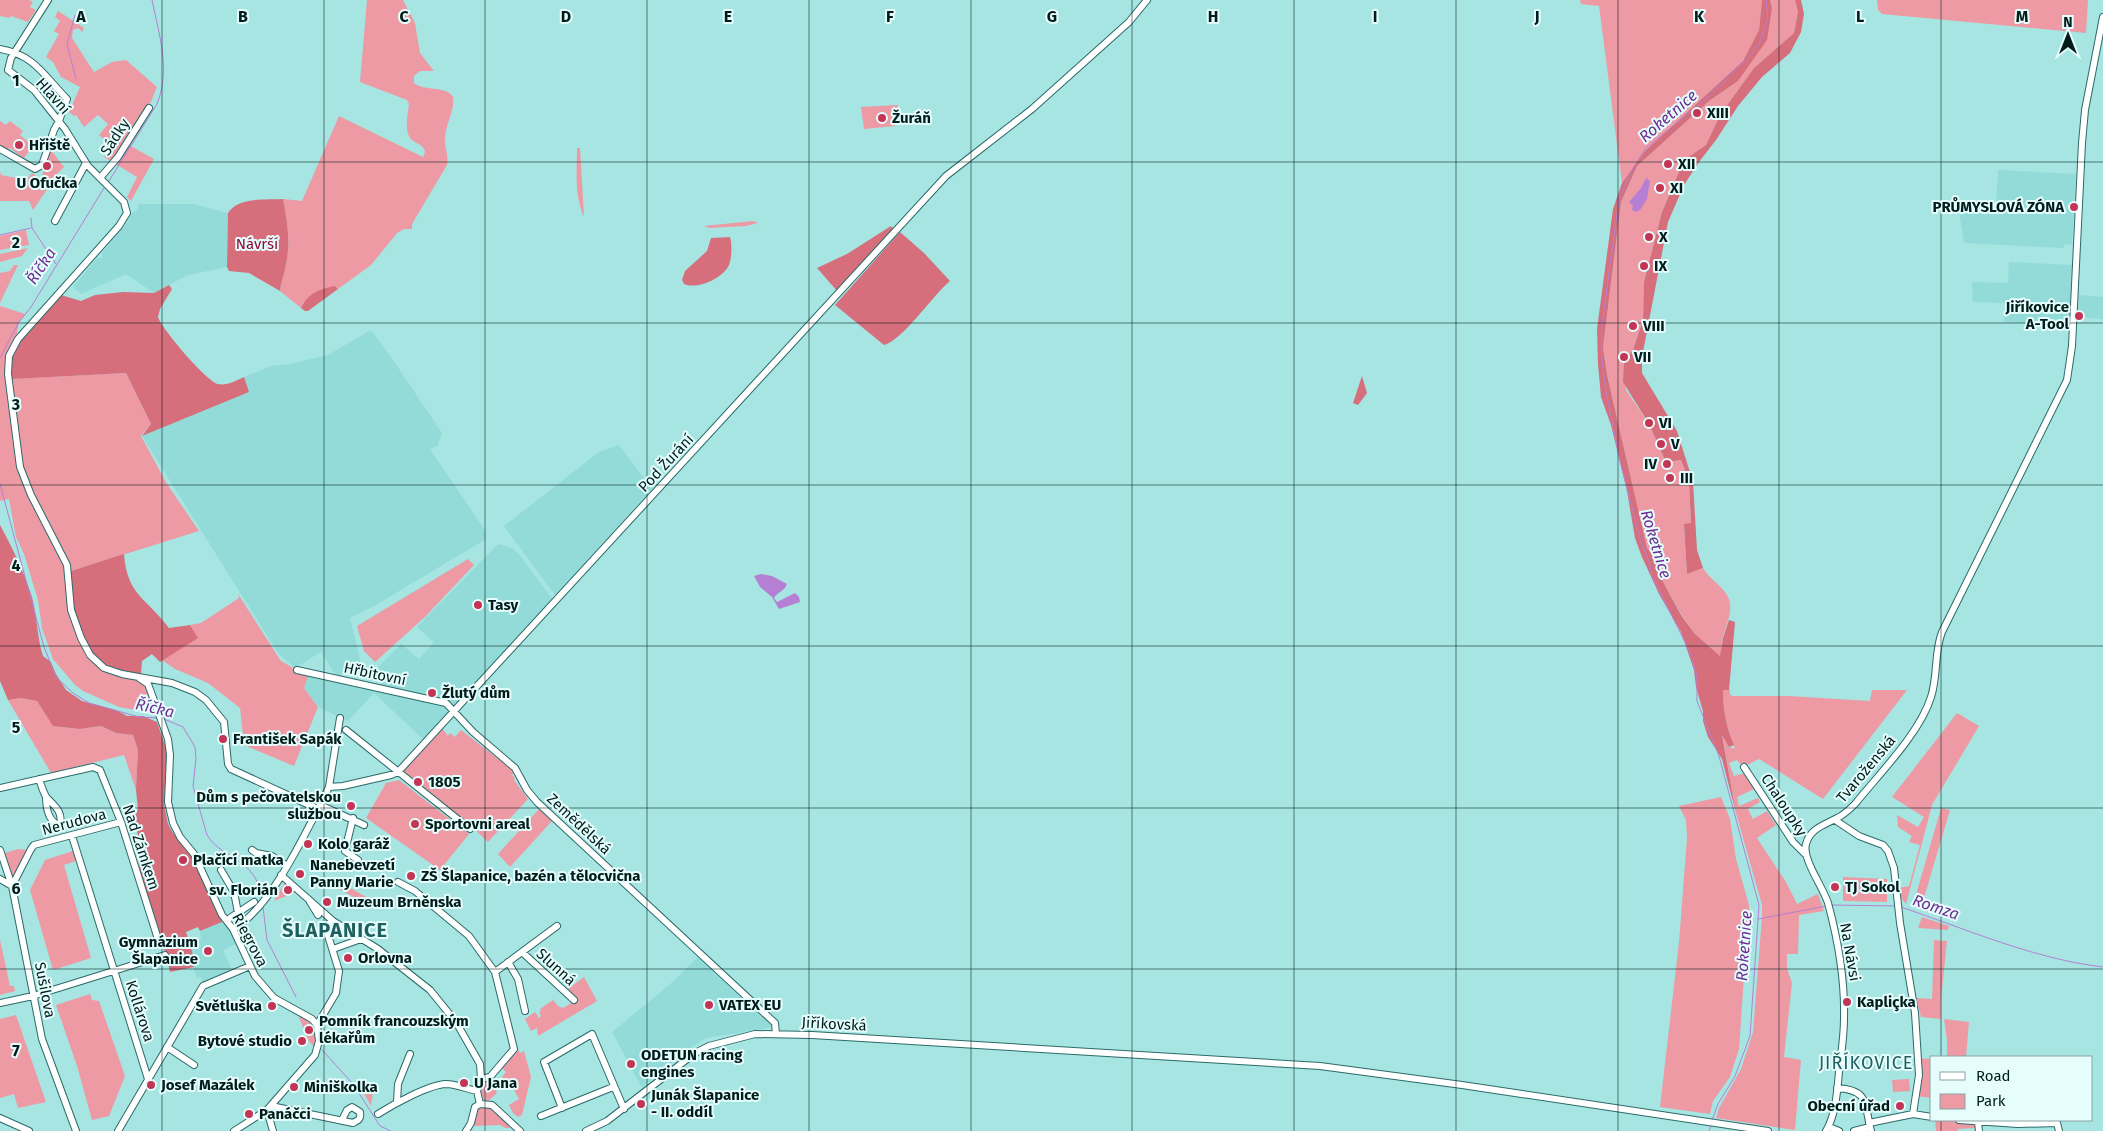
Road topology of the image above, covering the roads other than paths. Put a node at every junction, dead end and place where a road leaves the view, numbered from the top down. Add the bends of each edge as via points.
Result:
1 (48, 0) edge
2 (1147, 0) edge
3 (2103, 17) edge
4 (0, 49) edge
5 (16, 52) junction
6 (0, 70) edge
7 (8, 70) junction
8 (149, 108) dead end
9 (59, 121) junction
10 (0, 149) edge
11 (86, 163) junction
12 (100, 178) junction
13 (55, 221) dead end
14 (297, 670) dead end
15 (138, 677) junction
16 (453, 712) junction
17 (340, 718) dead end
18 (346, 730) dead end
19 (1744, 767) dead end
20 (398, 772) junction
21 (39, 778) junction
22 (329, 786) junction
23 (0, 788) edge
24 (46, 797) junction
25 (319, 807) junction
26 (353, 818) junction
27 (1835, 820) junction
28 (121, 822) junction
29 (364, 824) dead end
30 (60, 826) junction
31 (470, 829) dead end
32 (72, 836) junction
33 (63, 838) junction
34 (0, 850) edge
35 (252, 850) dead end
36 (1806, 854) junction
37 (358, 860) dead end
38 (287, 866) junction
39 (221, 870) dead end
40 (281, 875) junction
41 (0, 880) edge
42 (398, 882) dead end
43 (12, 886) junction
44 (306, 897) junction
45 (257, 904) junction
46 (238, 913) junction
47 (318, 915) dead end
48 (227, 920) junction
49 (333, 921) junction
50 (557, 926) dead end
51 (233, 929) junction
52 (157, 936) dead end
53 (362, 939) junction
54 (333, 949) junction
55 (522, 952) junction
56 (165, 955) dead end
57 (508, 962) junction
58 (250, 966) junction
59 (114, 970) junction
60 (495, 972) junction
61 (33, 996) junction
62 (574, 1000) dead end
63 (0, 1003) edge
64 (525, 1011) dead end
65 (317, 1025) junction
66 (776, 1034) junction
67 (167, 1047) junction
68 (410, 1054) dead end
69 (194, 1064) dead end
70 (148, 1079) junction
71 (481, 1079) junction
72 (613, 1088) junction
73 (1837, 1088) junction
74 (477, 1091) junction
75 (397, 1102) junction
76 (480, 1104) junction
77 (269, 1108) junction
78 (562, 1108) junction
79 (624, 1109) junction
80 (378, 1114) dead end
81 (1913, 1114) junction
82 (541, 1116) dead end
83 (1930, 1117) edge
84 (0, 1118) edge
85 (342, 1120) dead end
86 (1968, 1121) edge
87 (1978, 1122) junction
88 (1870, 1127) edge
89 (1828, 1129) edge
90 (29, 1131) edge
91 (76, 1131) edge
92 (118, 1131) edge
93 (234, 1131) edge
94 (273, 1131) edge
95 (466, 1131) edge
96 (520, 1131) edge
97 (586, 1131) edge
98 (1768, 1131) edge
99 (1839, 1131) edge
100 (1854, 1131) edge
101 (1978, 1131) edge
102 (2059, 1131) edge

1 - 5 street
2 - 16 street, Pod Žurání via 1123,27 1032,109 946,176
3 - 27 street, Tvaroženská via 2082,143 2069,374 1942,632 1934,686 1922,719 1855,804
4 - 5 street
5 - 7 street
5 - 9 street via 43,70 67,99
6 - 7 street
7 - 9 street, Hlavní via 34,90
8 - 12 street, Sádky via 118,157
9 - 10 street via 39,168 35,169
9 - 11 street, Hlavní
11 - 12 street, Hlavní
11 - 13 street
12 - 15 street, Hlavní via 122,200 126,216 14,344 9,356 8,374 20,467 67,565 71,610 81,638 90,655 104,668
14 - 16 street, Hřbitovní via 446,703
15 - 25 street via 172,683 195,692 224,722 231,769
15 - 48 street, Riegrova via 148,684 168,739 168,802 173,823 194,854
16 - 20 street
16 - 66 street, Zemědělská via 515,768 537,802 775,1023
17 - 22 street
18 - 20 street
19 - 36 street, Chaloupky via 1796,847
20 - 22 street via 343,786
20 - 31 street
21 - 23 street
21 - 24 street
21 - 28 street, Nad Zámkem via 97,767
22 - 25 street
24 - 30 street via 59,810
24 - 30 street via 48,816
25 - 26 street
25 - 38 street
26 - 29 street
26 - 37 street via 345,851
27 - 36 street, Tvaroženská via 1814,831 1807,841
27 - 81 street via 1859,836 1883,845 1894,868 1916,1022 1919,1075
28 - 32 street, Nerudova
28 - 52 street, Nad Zámkem
30 - 33 street
32 - 33 street, Nerudova
32 - 59 street, Kollárova
33 - 43 street, Nerudova via 34,846
34 - 43 street, Sušilova
35 - 38 street via 272,856
36 - 73 street, Na Návsi via 1828,906 1841,966 1844,1010
38 - 40 street
39 - 46 street via 234,892
40 - 44 street
40 - 45 street via 265,900
41 - 43 street
42 - 60 street via 415,891 469,936
43 - 61 street, Sušilova
44 - 47 street
44 - 49 street
45 - 46 street
45 - 51 street
46 - 48 street
48 - 51 street, Riegrova
49 - 53 street
49 - 54 street via 326,927
50 - 55 street
51 - 58 street, Riegrova
53 - 54 street
53 - 71 street via 430,990 456,1022 481,1070
54 - 65 street via 338,967 336,994
55 - 57 street
55 - 62 street, Slunná
56 - 59 street
57 - 60 street
57 - 64 street via 518,979
58 - 65 street, Riegrova via 274,998
58 - 67 street via 203,986
59 - 61 street
59 - 70 street, Kollárova
60 - 71 street via 514,1049 490,1077
61 - 63 street
61 - 91 street, Sušilova via 42,1039
65 - 77 street via 319,1041 315,1055
66 - 79 street, Jiříkovská via 755,1034 709,1046 695,1053
66 - 98 street, Jiříkovská via 1320,1066
67 - 69 street
67 - 70 street
68 - 75 street via 398,1084
70 - 92 street
71 - 74 street
72 - 78 street
72 - 78 street via 592,1034 544,1062
72 - 79 street
73 - 88 street via 1852,1089 1860,1094
73 - 89 street, Na Návsi
74 - 75 street via 440,1085
74 - 76 street
75 - 80 street
76 - 95 street via 475,1107
76 - 96 street via 492,1105
77 - 85 street
77 - 93 street
77 - 94 street
78 - 82 street
79 - 97 street, Jiříkovská
81 - 83 street
81 - 88 street
84 - 90 street
86 - 87 street
87 - 101 street
87 - 102 street via 2057,1123
88 - 100 street
89 - 99 street

